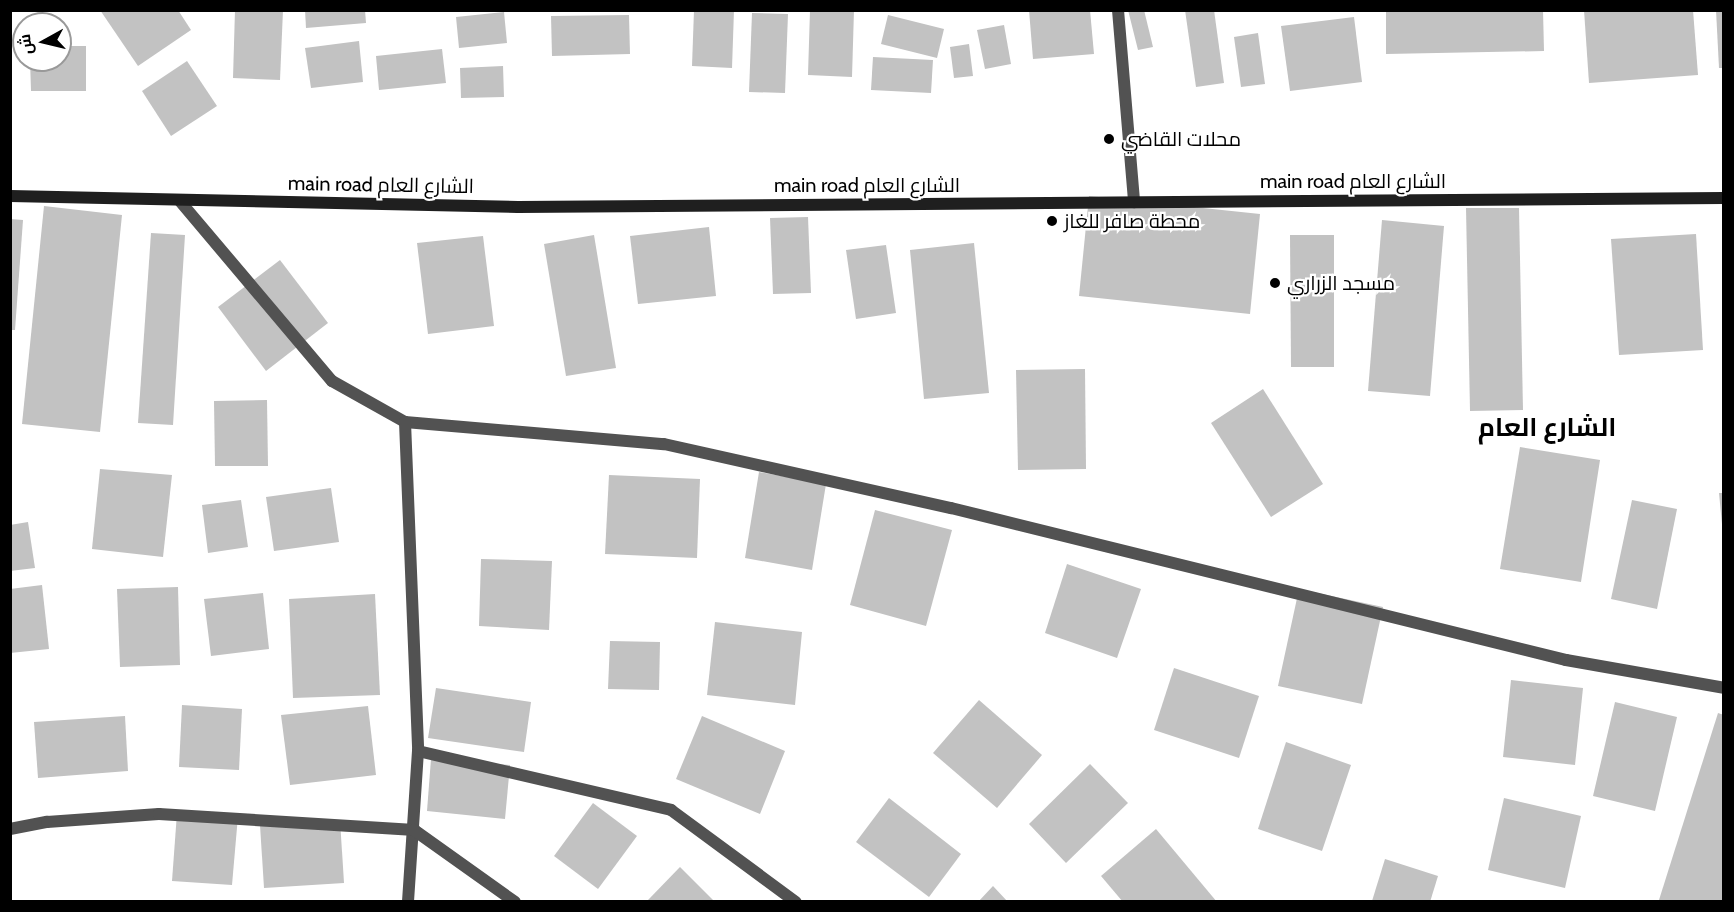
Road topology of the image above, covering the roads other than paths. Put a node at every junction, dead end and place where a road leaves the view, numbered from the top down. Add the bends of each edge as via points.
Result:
1 (1118, 10) edge
2 (10, 196) edge
3 (1724, 198) edge
4 (179, 200) junction
5 (1134, 202) junction
6 (405, 422) junction
7 (1724, 688) edge
8 (417, 751) junction
9 (10, 829) edge
10 (414, 830) junction
11 (408, 902) edge
12 (515, 902) edge
13 (796, 902) edge

1 - 5 street
2 - 4 main road, main road الشارع العام
3 - 5 main road, main road الشارع العام
4 - 5 main road, main road الشارع العام via 518,207
4 - 6 street via 332,381
6 - 7 street via 664,444 951,508 1566,660
6 - 8 street
8 - 10 street
8 - 13 street via 671,810
9 - 10 street via 47,822 159,814
10 - 11 street
10 - 12 street

